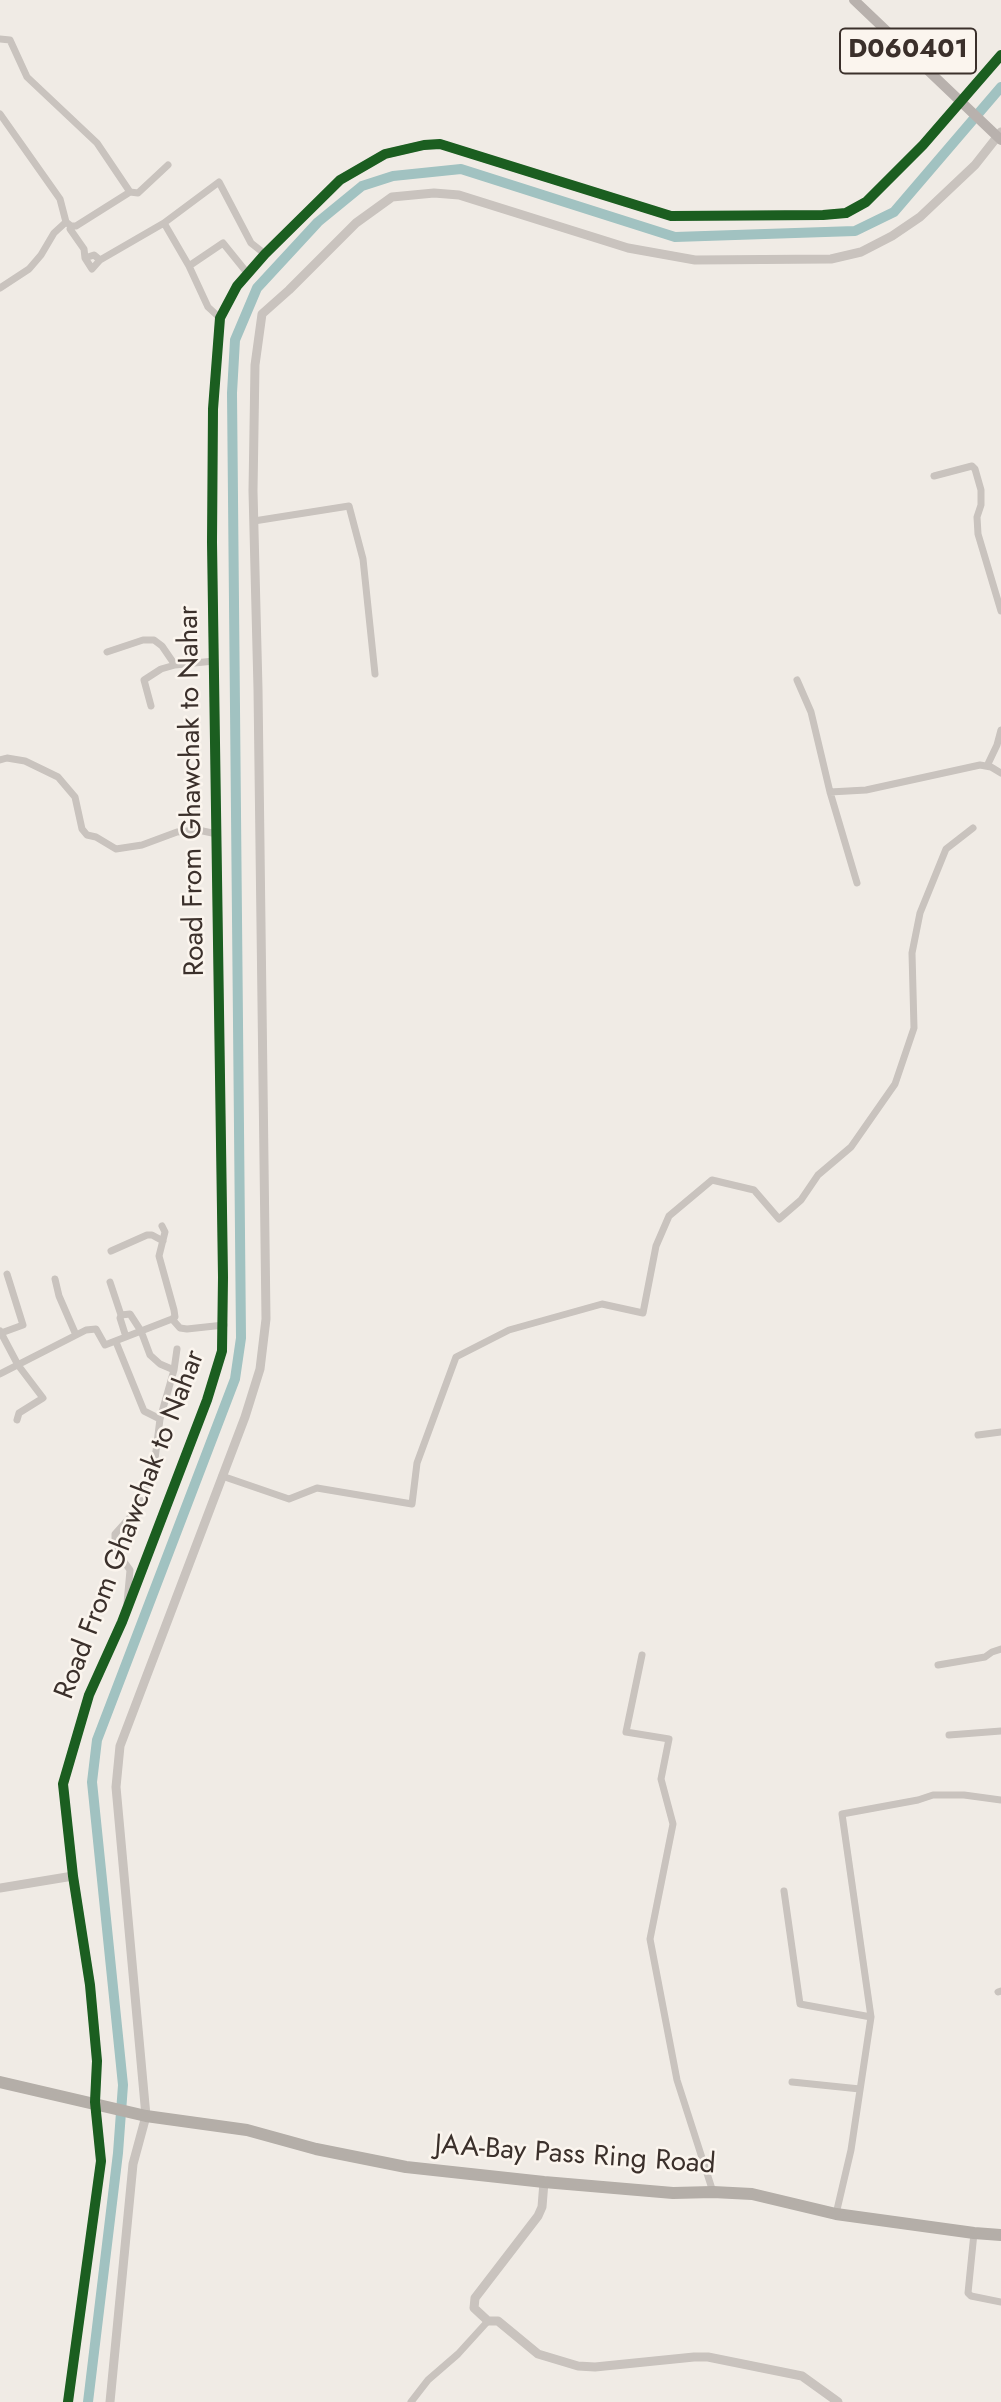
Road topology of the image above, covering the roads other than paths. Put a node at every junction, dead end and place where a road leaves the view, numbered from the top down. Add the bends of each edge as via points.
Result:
1 (854, 0) edge
2 (0, 38) edge
3 (1001, 55) edge
4 (961, 103) junction
5 (0, 114) edge
6 (1000, 136) edge
7 (169, 165) dead end
8 (131, 192) junction
9 (164, 223) junction
10 (69, 224) junction
11 (265, 254) junction
12 (86, 258) junction
13 (100, 260) junction
14 (189, 266) junction
15 (248, 274) junction
16 (0, 288) edge
17 (220, 318) junction
18 (934, 476) dead end
19 (254, 521) junction
20 (1001, 611) edge
21 (107, 652) dead end
22 (214, 662) junction
23 (175, 665) junction
24 (375, 674) dead end
25 (797, 680) dead end
26 (151, 706) dead end
27 (1001, 730) edge
28 (0, 760) edge
29 (986, 766) junction
30 (1001, 773) edge
31 (830, 792) junction
32 (973, 828) dead end
33 (217, 834) junction
34 (857, 883) dead end
35 (162, 1226) dead end
36 (163, 1241) junction
37 (111, 1251) dead end
38 (7, 1274) dead end
39 (55, 1279) dead end
40 (110, 1282) dead end
41 (121, 1315) junction
42 (172, 1319) junction
43 (224, 1325) junction
44 (141, 1331) junction
45 (1, 1332) edge
46 (76, 1335) junction
47 (127, 1337) junction
48 (116, 1342) junction
49 (177, 1349) dead end
50 (18, 1364) junction
51 (174, 1370) junction
52 (0, 1374) edge
53 (160, 1419) junction
54 (17, 1420) dead end
55 (1001, 1432) edge
56 (978, 1435) dead end
57 (222, 1476) junction
58 (127, 1608) junction
59 (1001, 1650) edge
60 (642, 1655) dead end
61 (938, 1665) dead end
62 (1001, 1731) edge
63 (949, 1735) dead end
64 (1001, 1800) edge
65 (73, 1876) junction
66 (0, 1888) edge
67 (784, 1891) dead end
68 (871, 2017) junction
69 (0, 2082) edge
70 (792, 2082) dead end
71 (860, 2089) junction
72 (100, 2104) junction
73 (146, 2116) junction
74 (544, 2182) junction
75 (713, 2192) junction
76 (836, 2214) junction
77 (974, 2233) junction
78 (1001, 2235) edge
79 (1001, 2302) edge
80 (488, 2321) junction
81 (68, 2402) edge
82 (110, 2402) edge
83 (411, 2402) edge
84 (838, 2402) edge

1 - 4 main road, D060401
2 - 8 street via 10,40 27,78 97,143
3 - 4 street, Road From Ghawchak to Nahar
4 - 6 main road
4 - 11 street, Road From Ghawchak to Nahar via 866,202 846,213 671,216 493,159 440,144 425,145 385,155 340,180
5 - 10 street via 60,199
6 - 19 street via 920,217 861,252 831,259 695,260 600,241 459,195 392,197 356,223 262,314 255,365
7 - 8 street via 143,190
8 - 10 street via 76,226
9 - 11 street via 219,182 251,243
9 - 13 street
9 - 14 street
10 - 12 street
10 - 16 street via 54,233 29,268
11 - 15 street, Road From Ghawchak to Nahar
12 - 13 street via 94,255
12 - 13 street via 92,269
14 - 15 street via 223,243
14 - 17 street via 208,307
15 - 17 street, Road From Ghawchak to Nahar
17 - 22 street, Road From Ghawchak to Nahar via 213,409
18 - 20 street via 975,469 981,490 978,534
19 - 24 street via 349,506 363,559
19 - 57 street via 266,1319 260,1369
21 - 23 street via 154,640
22 - 23 street
22 - 33 street, Road From Ghawchak to Nahar
23 - 26 street via 144,680
25 - 31 street via 811,712
27 - 29 street
28 - 33 street via 25,761 58,778 75,797 82,828 116,849 177,832
29 - 30 street
29 - 31 street via 866,790
31 - 34 street
32 - 57 street via 946,849 920,913 912,953 914,1028 895,1084 851,1147 818,1175 801,1200 779,1219 754,1190 712,1180 669,1216 656,1246 643,1313 602,1304 509,1330 456,1357 417,1463 412,1504 317,1488 289,1499
33 - 43 street, Road From Ghawchak to Nahar
35 - 36 street
36 - 37 street via 147,1235
36 - 42 street via 159,1256 174,1310
38 - 45 street via 23,1325
39 - 46 street
40 - 41 street
41 - 44 street via 131,1314
41 - 47 street
42 - 43 street via 187,1329
42 - 44 street
43 - 58 street, Road From Ghawchak to Nahar via 222,1351 207,1401
44 - 47 street
44 - 51 street via 150,1355
45 - 50 street
46 - 48 street via 96,1329 105,1345
46 - 50 street
47 - 48 street
48 - 53 street via 144,1411
49 - 51 street
50 - 52 street
50 - 54 street via 43,1398 19,1413
51 - 53 street
53 - 58 street via 155,1459 140,1506 116,1534 115,1549 130,1570
55 - 56 street
57 - 73 street via 120,1746 116,1787
58 - 65 street, Road From Ghawchak to Nahar via 89,1695 63,1784
59 - 61 street
60 - 75 street via 626,1732 669,1739 661,1779 673,1824 650,1939 677,2080
62 - 63 street
64 - 68 street via 933,1795 842,1814
65 - 66 street
65 - 72 street, Road From Ghawchak to Nahar via 90,1985
67 - 68 street via 800,2004
68 - 71 street
69 - 72 highway
70 - 71 street
71 - 76 street
72 - 73 highway, JAA-Bay Pass Ring Road
72 - 81 street, Road From Ghawchak to Nahar via 101,2161
73 - 74 highway, JAA-Bay Pass Ring Road via 247,2130 406,2167
73 - 82 street via 133,2164
74 - 75 highway, JAA-Bay Pass Ring Road
74 - 80 street via 538,2216 475,2298 474,2308
75 - 76 highway, JAA-Bay Pass Ring Road via 752,2194
76 - 77 highway, JAA-Bay Pass Ring Road
77 - 78 highway, JAA-Bay Pass Ring Road
77 - 79 street via 968,2292
80 - 83 street
80 - 84 street via 498,2321 538,2354 579,2366 708,2357 802,2376

